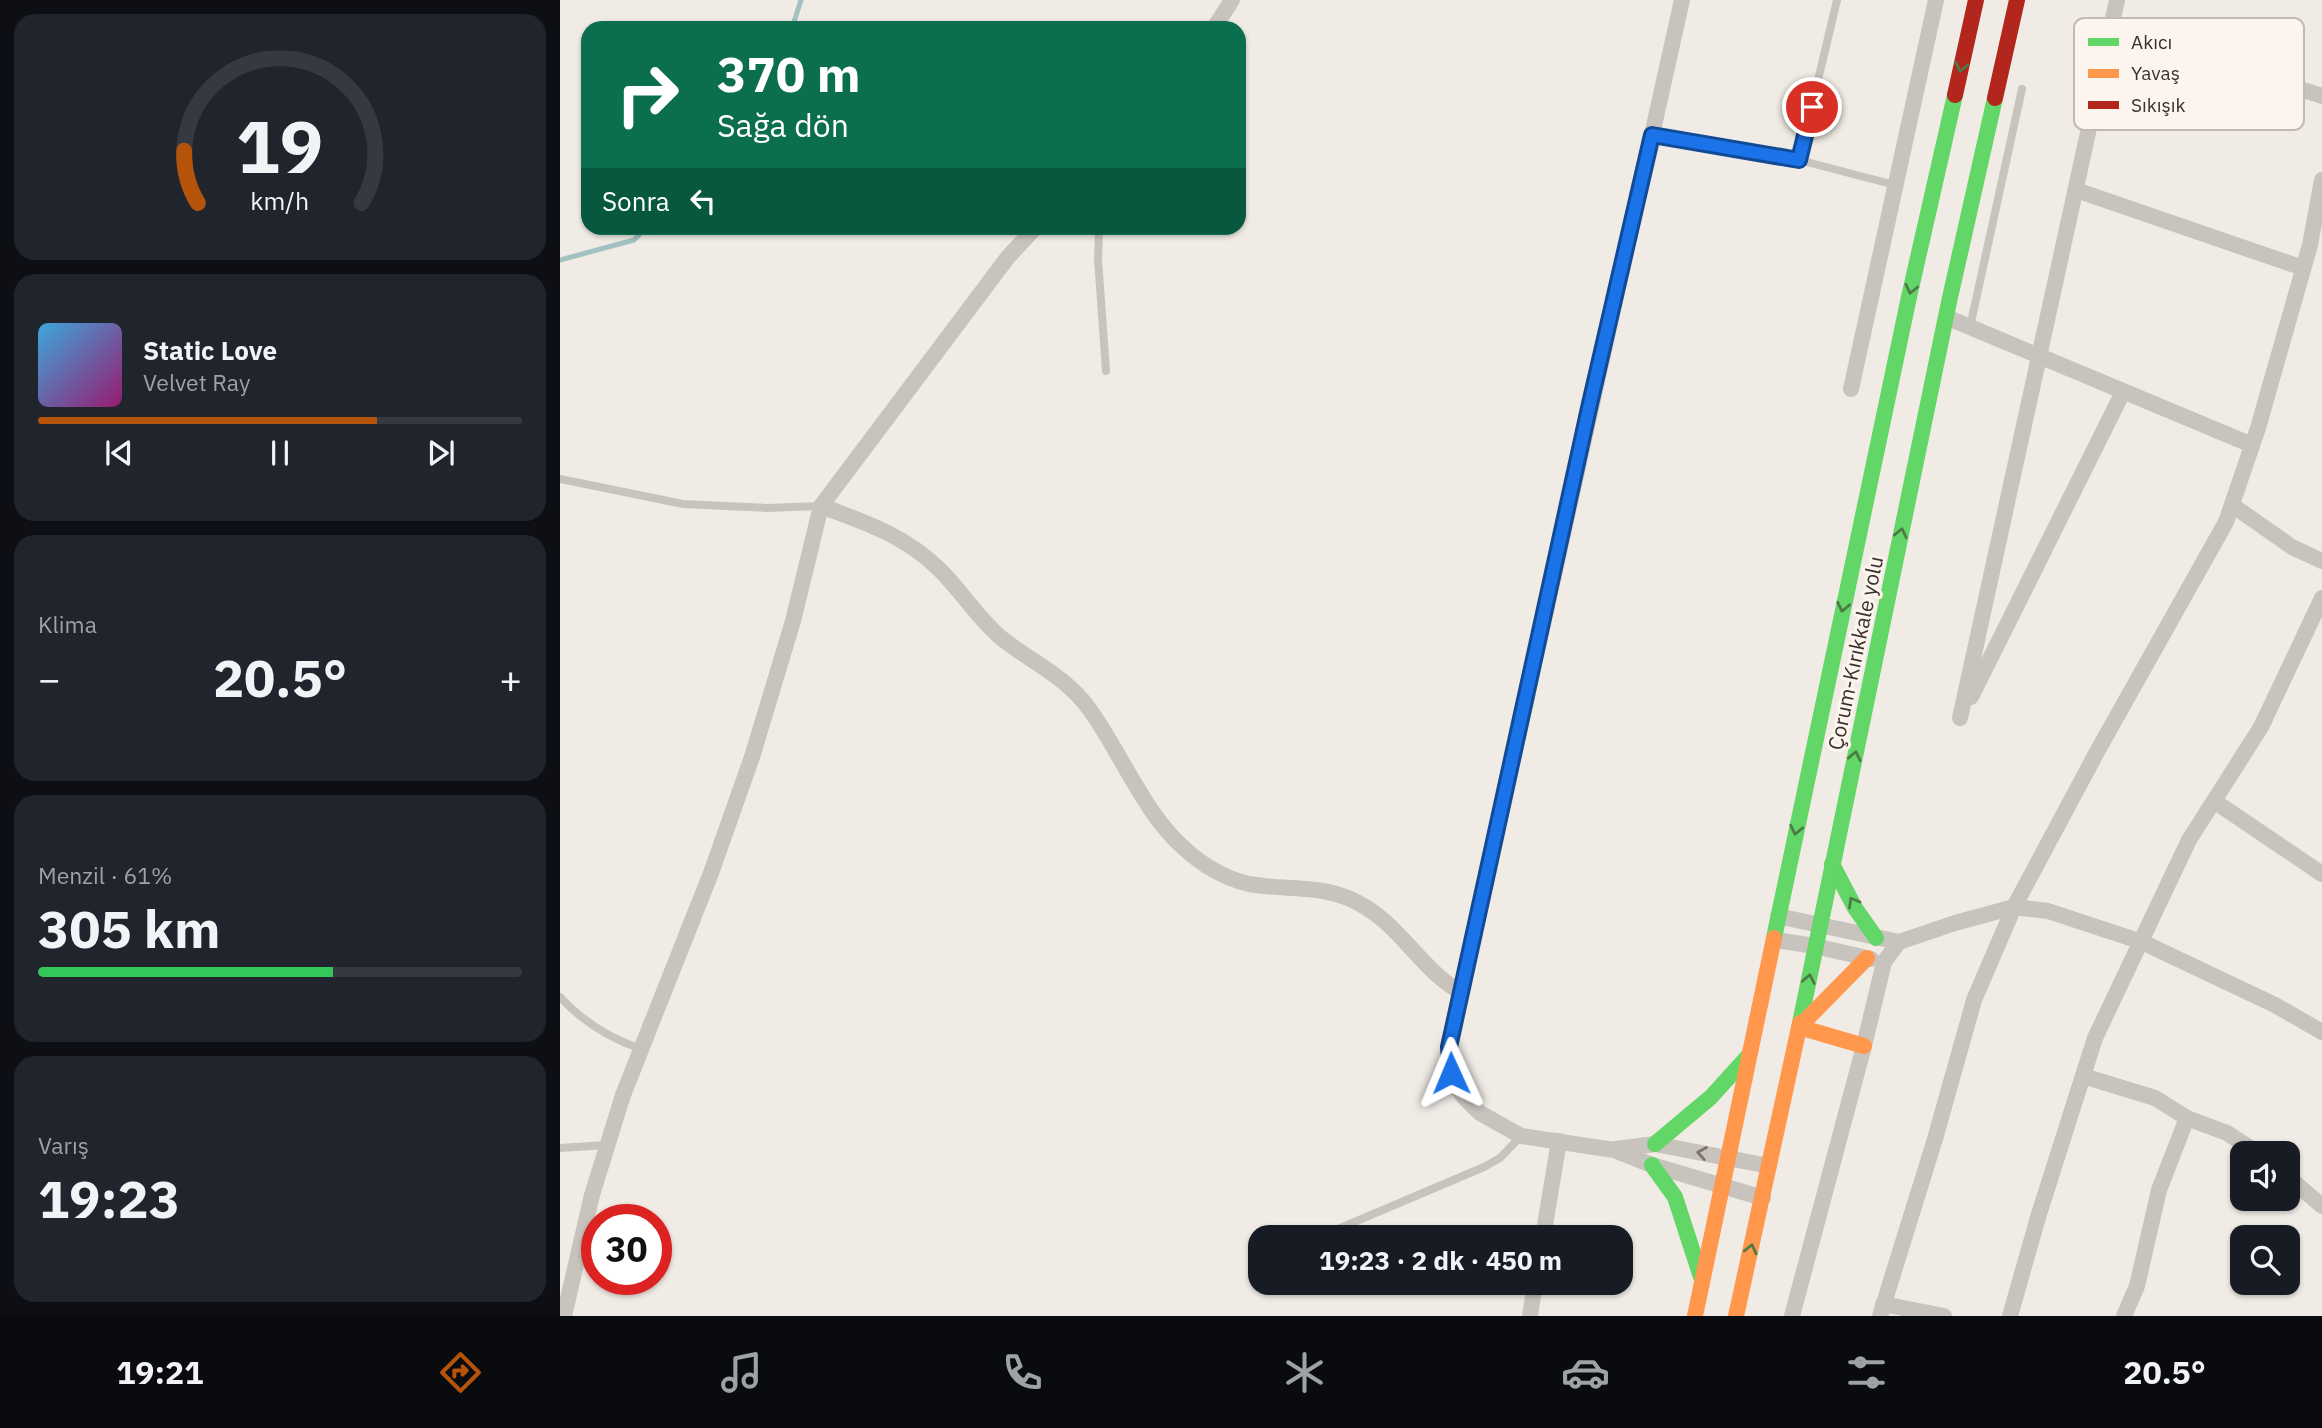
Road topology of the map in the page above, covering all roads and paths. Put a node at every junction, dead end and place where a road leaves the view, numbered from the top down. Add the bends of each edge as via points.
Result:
1 (1231, 0) edge
2 (1682, 0) edge
3 (1838, 0) edge
4 (1936, 0) edge
5 (1976, 0) edge
6 (2017, 0) edge
7 (2117, 0) edge
8 (2113, 18) edge
9 (1218, 21) edge
10 (2022, 89) dead end
11 (2304, 90) edge
12 (2322, 96) edge
13 (2089, 130) edge
14 (1652, 135) junction
15 (1799, 160) junction
16 (2322, 180) edge
17 (1895, 185) junction
18 (2076, 190) junction
19 (2319, 213) edge
20 (1028, 235) edge
21 (1099, 235) edge
22 (2303, 268) junction
23 (1946, 317) junction
24 (1970, 327) junction
25 (2039, 358) junction
26 (1106, 371) dead end
27 (1852, 389) dead end
28 (2123, 392) junction
29 (2252, 445) junction
30 (560, 479) edge
31 (2232, 505) junction
32 (821, 506) junction
33 (2322, 561) edge
34 (2322, 598) edge
35 (2214, 801) junction
36 (1832, 864) junction
37 (2322, 874) edge
38 (2014, 908) junction
39 (1778, 916) junction
40 (1819, 925) junction
41 (1877, 938) junction
42 (1775, 940) junction
43 (1899, 942) junction
44 (2142, 942) junction
45 (1815, 946) junction
46 (1867, 958) junction
47 (1884, 962) junction
48 (1461, 992) junction
49 (560, 998) edge
50 (1799, 1027) junction
51 (2322, 1031) edge
52 (1864, 1046) junction
53 (640, 1049) junction
54 (1751, 1053) junction
55 (2083, 1076) junction
56 (2187, 1118) junction
57 (1521, 1136) junction
58 (1559, 1141) junction
59 (2239, 1141) edge
60 (1655, 1144) junction
61 (607, 1145) junction
62 (560, 1148) edge
63 (1614, 1150) junction
64 (1728, 1158) junction
65 (1653, 1165) junction
66 (1769, 1166) junction
67 (1722, 1187) junction
68 (2300, 1187) edge
69 (1763, 1198) junction
70 (2322, 1206) edge
71 (1347, 1225) edge
72 (1545, 1225) edge
73 (1703, 1282) junction
74 (1533, 1295) edge
75 (1882, 1310) edge
76 (564, 1316) edge
77 (1530, 1316) edge
78 (1695, 1316) edge
79 (1736, 1316) edge
80 (1792, 1316) edge
81 (1944, 1316) edge
82 (2010, 1316) edge
83 (2124, 1316) edge

1 - 9 street
2 - 14 street
3 - 15 lane
4 - 17 street
5 -> 39 highway, Çorum-Kırıkkale yolu
6 - 23 highway, Çorum-Kırıkkale yolu
7 - 8 street
10 - 24 lane
11 - 12 street
13 - 18 street
14 - 15 lane
14 - 48 street
15 - 17 lane
16 - 19 street
17 - 27 street
18 - 22 street
18 - 25 street
19 - 22 street
20 - 32 street
21 - 26 lane
22 - 29 street
23 - 24 street
36 -> 23 highway, Çorum-Kırıkkale yolu
24 - 25 street
25 - 28 street
25 - 28 street via 1960,718
28 - 29 street
29 - 31 street
30 - 32 lane via 683,504
31 - 33 street via 2291,547
31 - 38 street
32 - 48 street via 883,529 911,545 943,573 993,631 1070,686 1091,710 1162,824 1194,858 1249,884 1311,888 1351,899 1386,920 1445,982
32 - 53 street via 752,757 712,873
34 - 35 street via 2261,727
35 - 37 street
35 - 44 street via 2189,840
36 - 40 highway, Çorum-Kırıkkale yolu
41 -> 36 highway
38 - 43 street
38 - 44 street via 2048,911
38 - 75 street via 1974,1000
39 - 40 street
39 - 42 highway, Çorum-Kırıkkale yolu
40 - 41 street
40 - 45 highway, Çorum-Kırıkkale yolu
41 - 43 street
42 - 45 street
42 - 54 highway, Çorum-Kırıkkale yolu
43 - 47 street
44 - 51 street
44 - 55 street via 2095,1038
45 - 46 street
50 -> 45 highway, Çorum-Kırıkkale yolu
46 - 47 street
46 - 50 highway
47 - 52 street
48 - 57 street via 1449,1047 1456,1086 1480,1113
49 - 53 lane via 600,1031
50 - 52 highway
50 - 66 highway, Çorum-Kırıkkale yolu
52 - 80 street
53 - 61 street
54 - 60 highway via 1711,1097
54 - 64 highway, Çorum-Kırıkkale yolu
55 - 56 street via 2155,1098
55 - 82 street
56 - 59 street
56 - 83 street via 2159,1190 2137,1286
57 - 58 street
57 - 71 lane via 1484,1167
58 - 63 street
58 - 72 street
60 - 63 street
64 -> 60 street
61 - 62 lane
61 - 76 street
63 - 65 street
64 - 66 street
64 - 67 highway, Çorum-Kırıkkale yolu
65 - 67 street
65 - 73 highway via 1675,1198
66 - 69 highway, Çorum-Kırıkkale yolu
67 - 69 street
67 - 73 highway, Çorum-Kırıkkale yolu
68 - 70 street
79 -> 69 highway, Çorum-Kırıkkale yolu
73 - 78 highway, Çorum-Kırıkkale yolu
74 - 77 street
75 - 81 street

